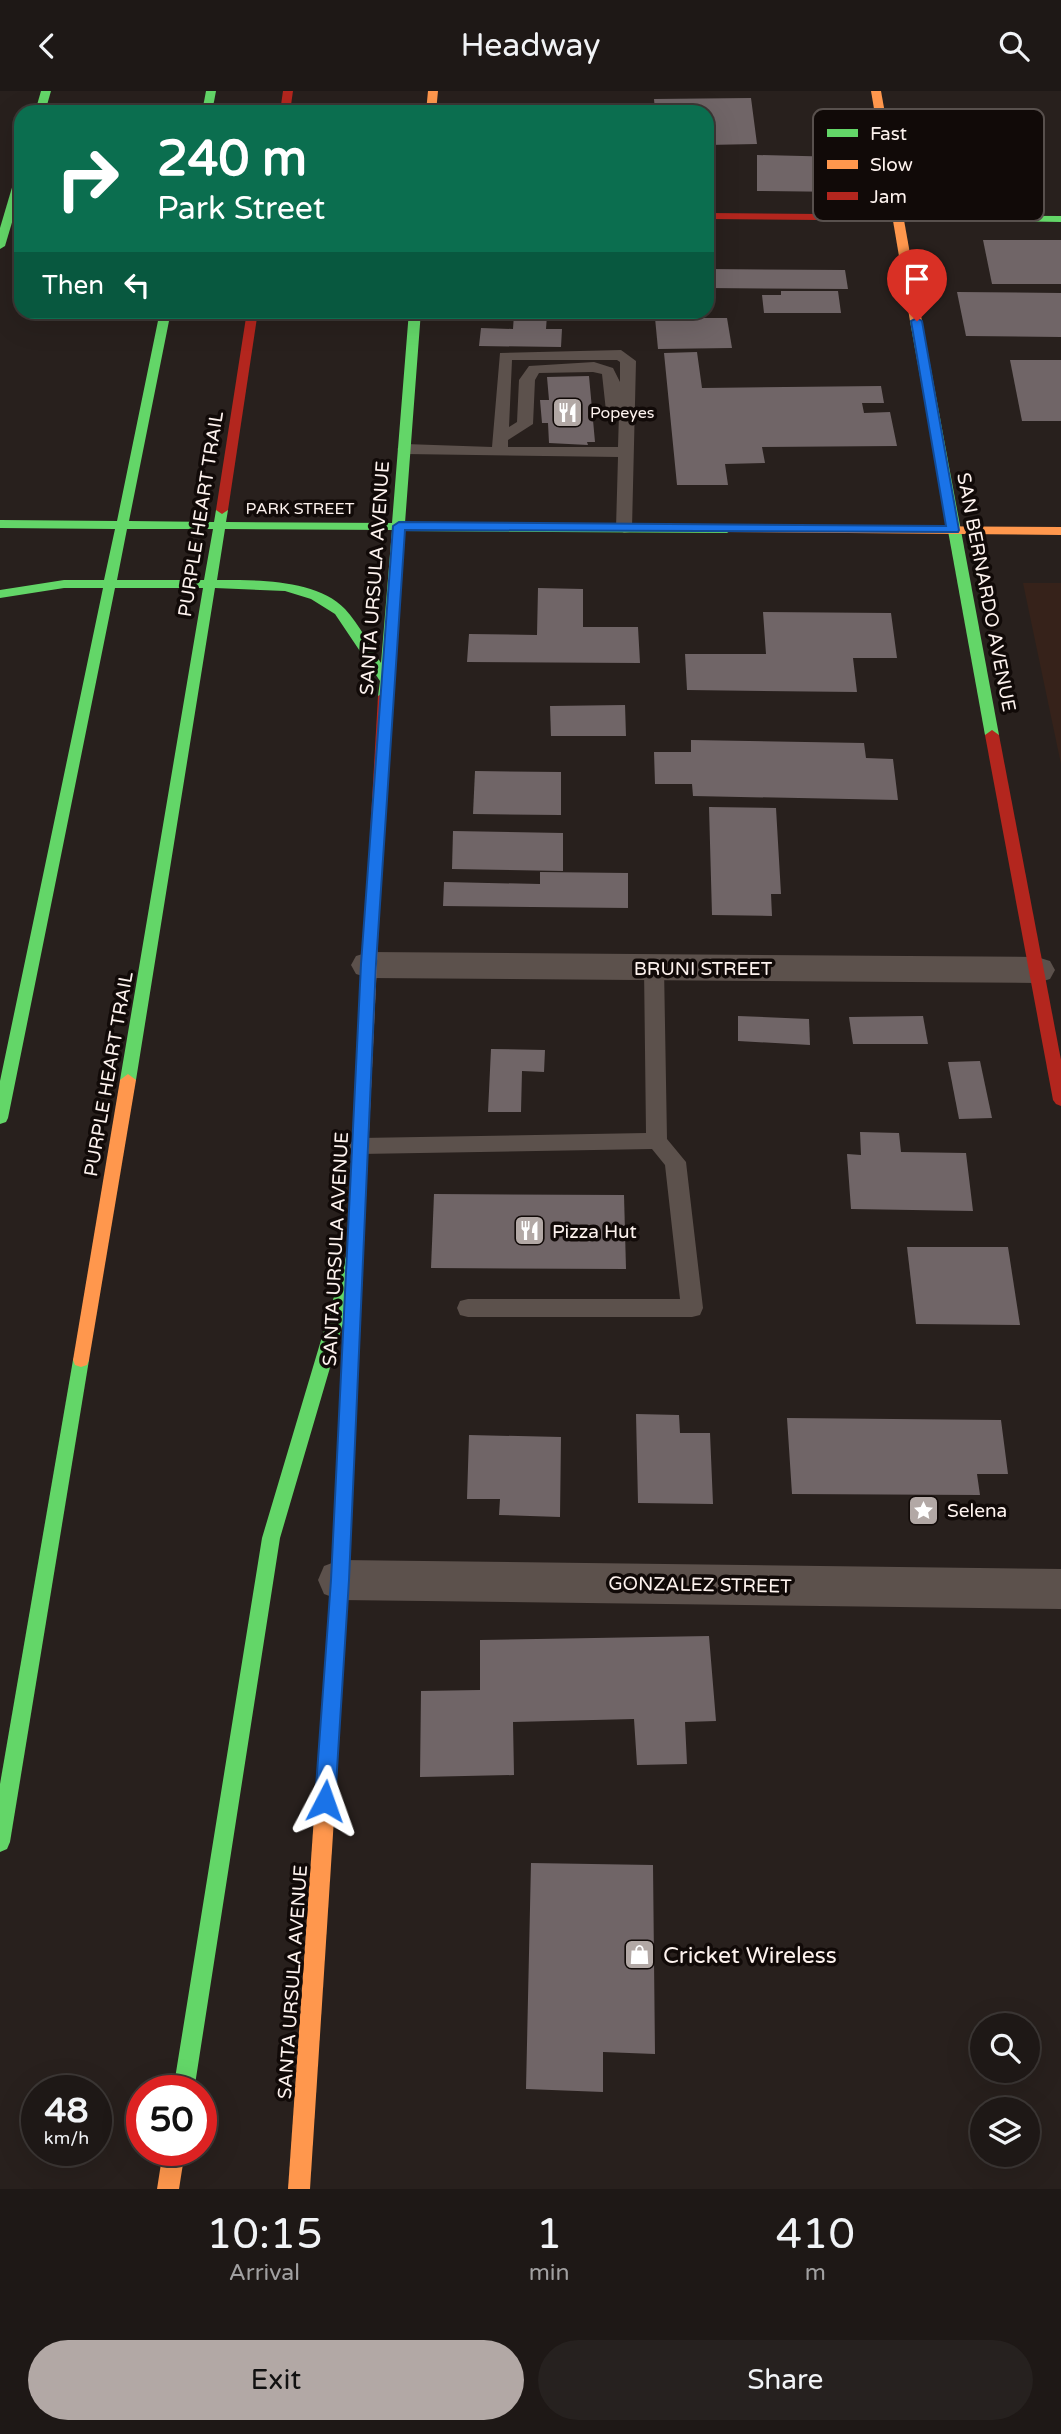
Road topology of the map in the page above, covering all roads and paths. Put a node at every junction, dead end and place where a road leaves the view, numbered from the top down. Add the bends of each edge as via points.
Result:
1 (876, 91) edge
2 (879, 109) edge
3 (10, 211) edge
4 (714, 216) edge
5 (813, 217) edge
6 (900, 221) edge
7 (0, 246) edge
8 (164, 319) edge
9 (252, 319) edge
10 (414, 319) edge
11 (500, 445) junction
12 (626, 445) junction
13 (405, 449) junction
14 (0, 524) edge
15 (399, 526) junction
16 (624, 528) junction
17 (953, 530) junction
18 (1061, 531) edge
19 (0, 594) edge
20 (386, 681) junction
21 (369, 964) junction
22 (654, 967) junction
23 (1049, 971) edge
24 (1061, 1100) edge
25 (0, 1118) edge
26 (657, 1142) junction
27 (360, 1146) junction
28 (355, 1254) junction
29 (468, 1308) dead end
30 (340, 1580) junction
31 (1061, 1589) edge
32 (0, 1842) edge
33 (186, 2075) edge
34 (172, 2166) edge
35 (168, 2189) edge
36 (299, 2189) edge

1 - 2 main road, SAN BERNARDO AVENUE
3 - 7 main road
4 - 5 main road
6 - 17 main road, SAN BERNARDO AVENUE
8 - 25 main road
9 - 32 main road, PURPLE HEART TRAIL
10 - 13 main road, SANTA URSULA AVENUE
11 - 12 lane
11 - 12 lane via 525,424 527,380 534,369 594,367 608,371 612,379 615,426
11 - 12 lane via 505,356 621,355 628,361
11 - 13 lane
12 - 16 lane
13 - 15 main road, SANTA URSULA AVENUE
14 - 15 main road, PARK STREET
15 - 16 main road, PARK STREET
15 - 20 main road, SANTA URSULA AVENUE
16 - 17 main road, PARK STREET
17 - 18 main road, PARK STREET
17 - 23 main road, SAN BERNARDO AVENUE
19 - 20 main road via 64,584 286,587 315,596 340,611
20 - 21 main road, SANTA URSULA AVENUE
21 - 22 street, BRUNI STREET
21 - 27 main road, SANTA URSULA AVENUE
22 - 23 street, BRUNI STREET
22 - 26 lane
23 - 24 main road, SAN BERNARDO AVENUE
26 - 27 lane
26 - 29 lane via 675,1162 692,1308
27 - 28 main road, SANTA URSULA AVENUE
28 - 30 main road, SANTA URSULA AVENUE
28 - 33 main road via 271,1538
30 - 31 street, GONZALEZ STREET
30 - 36 main road, SANTA URSULA AVENUE
34 - 35 main road

